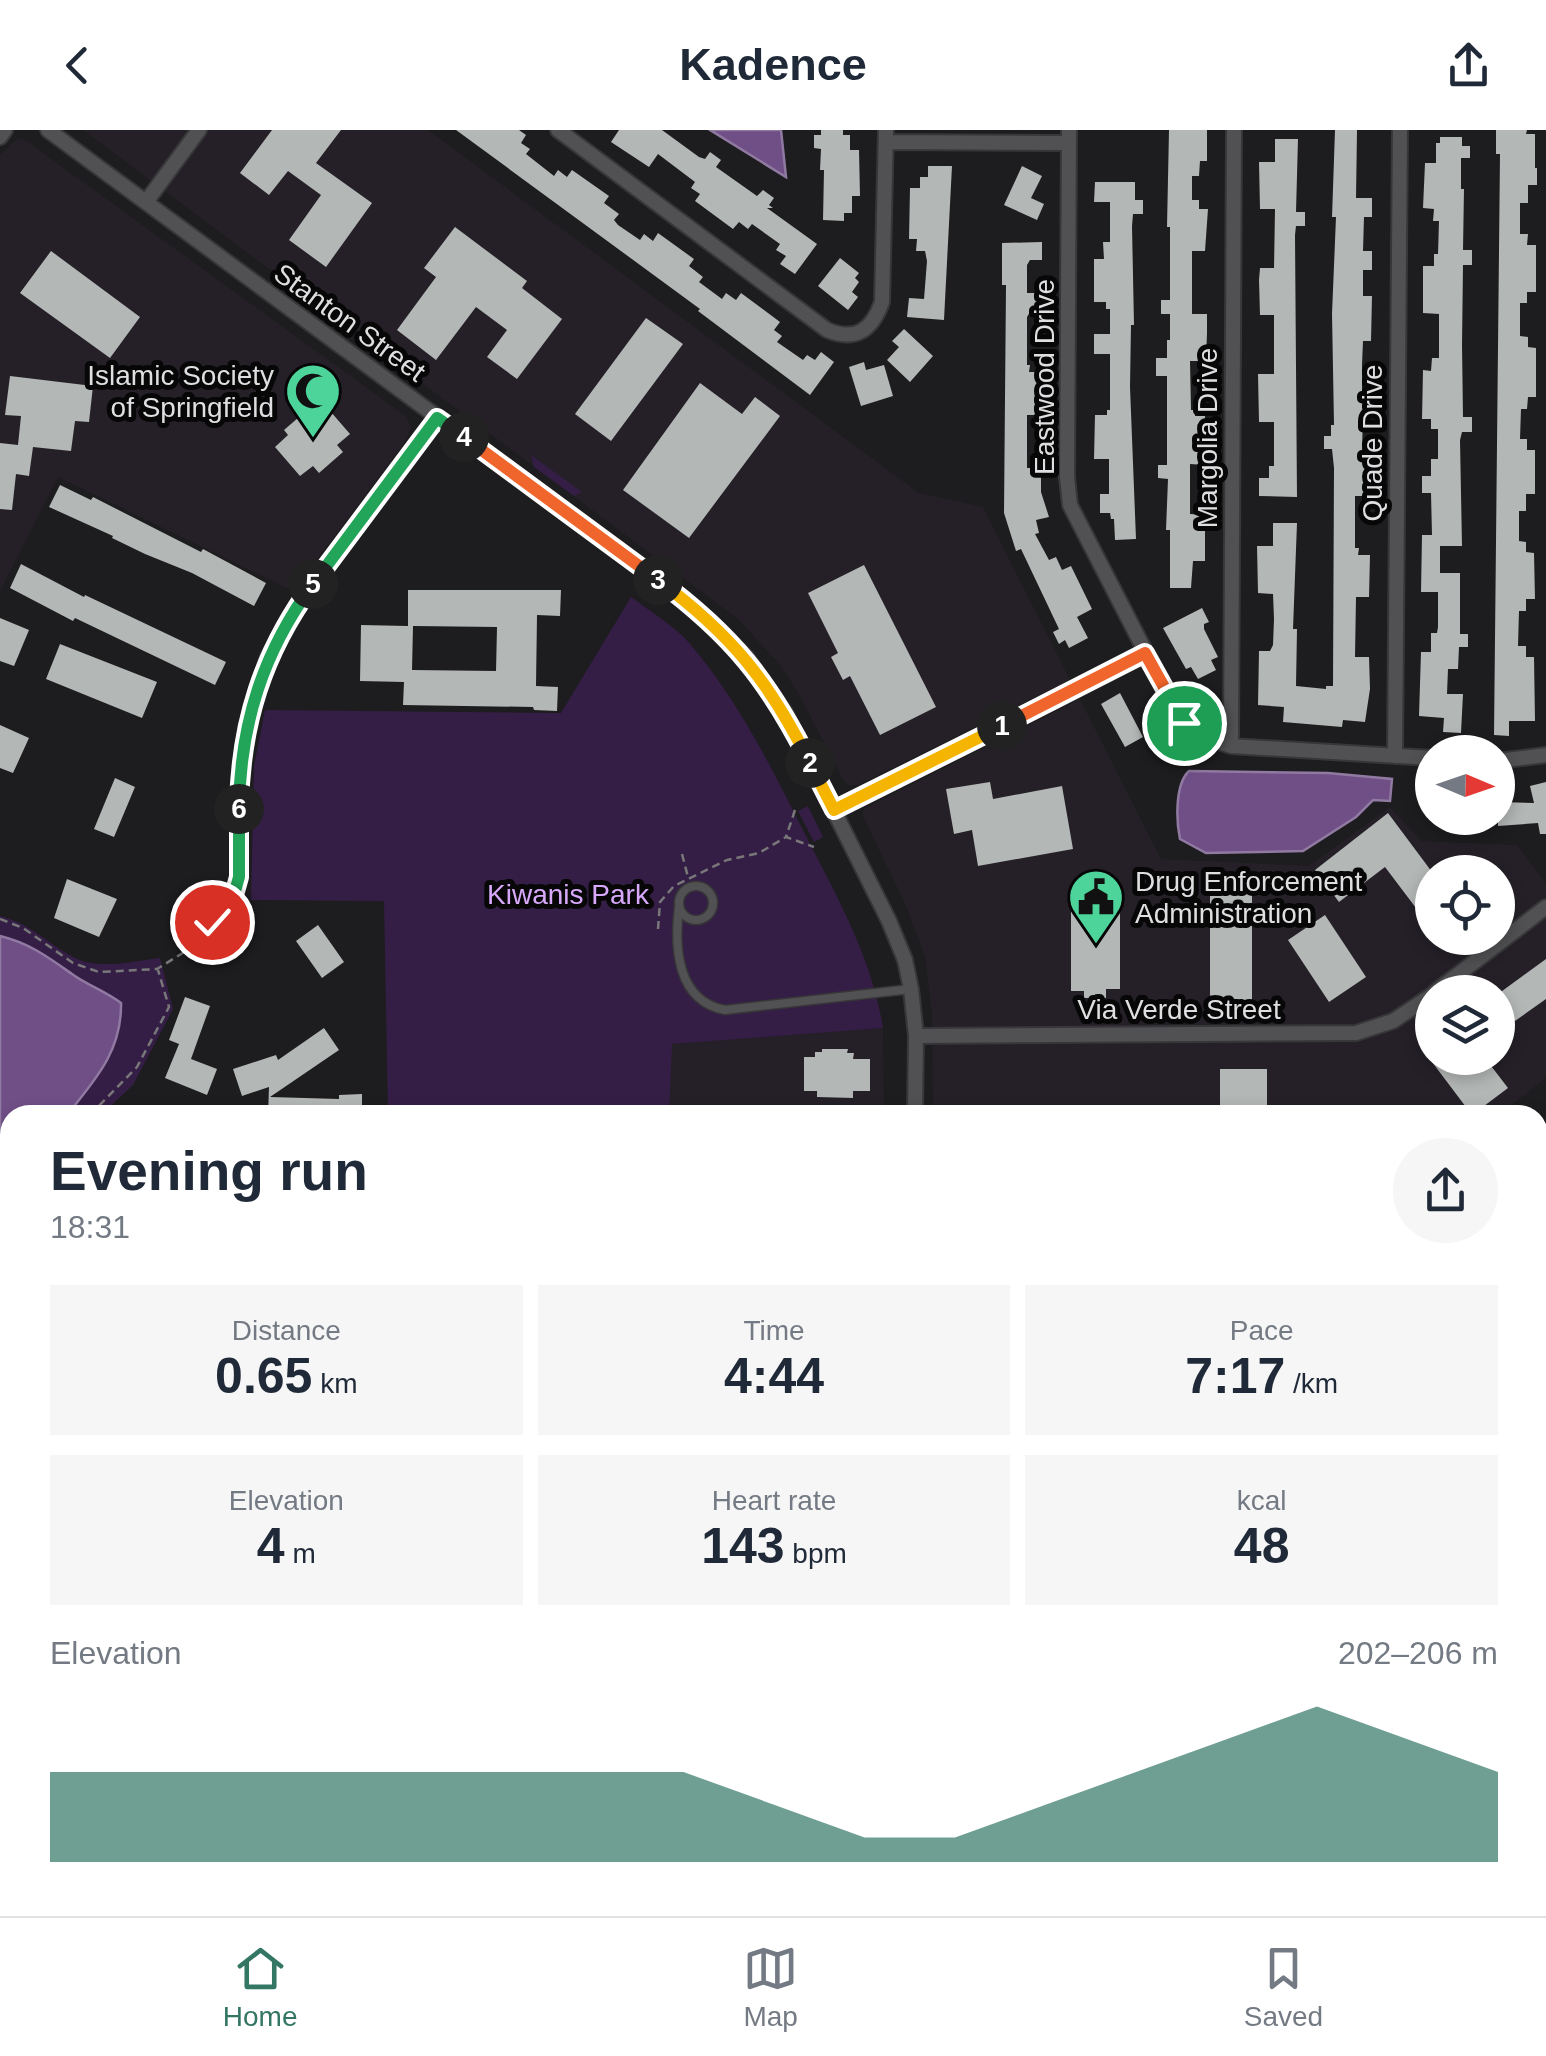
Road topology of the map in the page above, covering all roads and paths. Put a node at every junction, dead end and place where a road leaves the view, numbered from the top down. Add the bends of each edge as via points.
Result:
1 (5, 130) edge
2 (48, 130) edge
3 (199, 130) edge
4 (558, 130) edge
5 (1234, 130) edge
6 (1400, 130) edge
7 (886, 136) edge
8 (1069, 136) edge
9 (0, 137) edge
10 (146, 202) junction
11 (437, 418) junction
12 (1145, 653) junction
13 (1231, 746) junction
14 (1546, 755) edge
15 (1395, 756) junction
16 (1415, 757) edge
17 (1515, 760) edge
18 (795, 810) dead end
19 (834, 810) junction
20 (786, 838) junction
21 (814, 847) dead end
22 (682, 854) dead end
23 (689, 878) junction
24 (679, 908) junction
25 (1546, 908) edge
26 (0, 919) edge
27 (212, 922) dead end
28 (658, 928) dead end
29 (194, 946) dead end
30 (157, 969) junction
31 (1459, 975) edge
32 (911, 989) junction
33 (1096, 1005) dead end
34 (1415, 1007) edge
35 (1096, 1016) dead end
36 (916, 1036) junction
37 (100, 1105) edge
38 (915, 1105) edge

1 - 9 street
2 - 10 street, Stanton Street
3 - 10 street
4 - 7 street via 842,336 876,320 882,302
5 - 13 street, Margolia Drive
6 - 15 street, Quade Drive
7 - 8 street
8 - 12 street, Eastwood Drive via 1070,505
10 - 11 street, Stanton Street
11 - 19 street, Stanton Street via 715,626 776,698
11 - 27 street via 304,596 268,657 246,727 239,877 232,902
12 - 13 street, Eastwood Drive via 1184,723
12 - 19 street
13 - 15 street
14 - 17 street
15 - 16 street
18 - 20 path
19 - 32 street, Stanton Street via 889,921
20 - 21 path
20 - 23 path
22 - 23 path
23 - 28 path via 660,902
24 - 24 lane via 683,891 692,886 703,886 713,899 703,919 686,917
24 - 32 lane via 684,978 710,1007
25 - 31 street, Via Verde Street
26 - 30 path via 92,970
29 - 30 path
30 - 37 path via 168,1008 137,1067
32 - 36 street, Stanton Street
33 - 35 path
34 - 36 street, Via Verde Street via 1356,1033
36 - 38 street, Stanton Street

